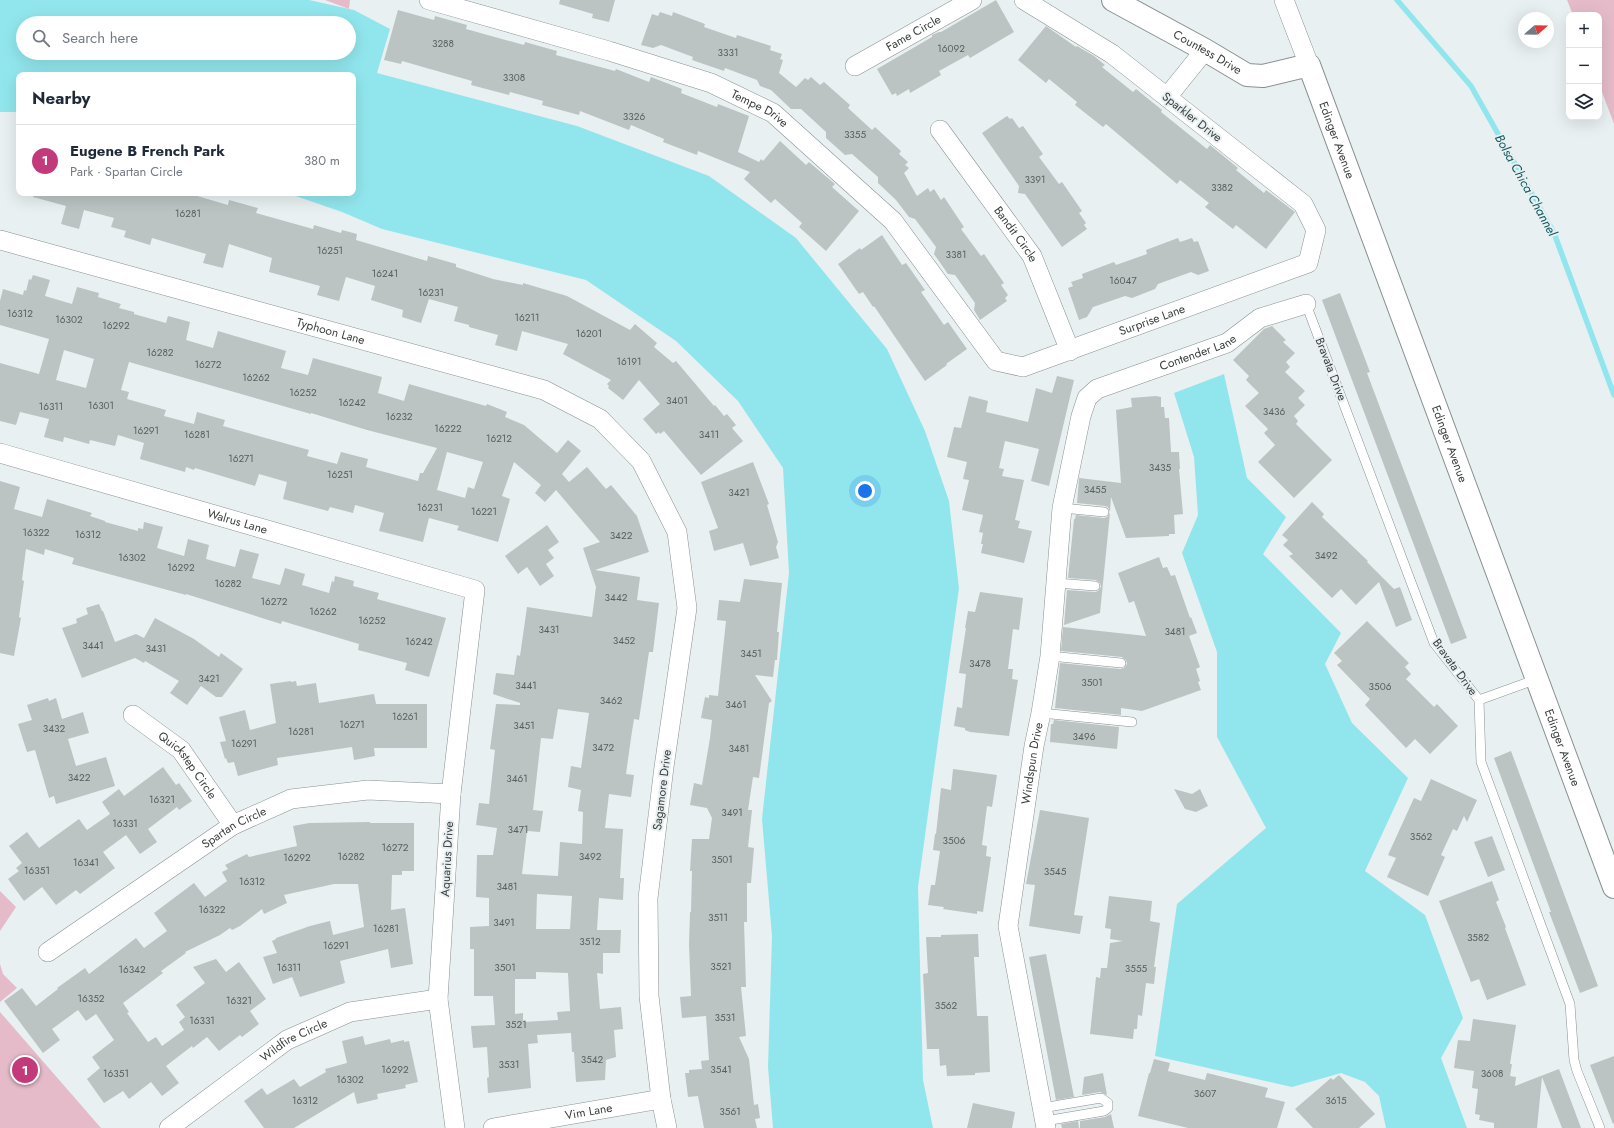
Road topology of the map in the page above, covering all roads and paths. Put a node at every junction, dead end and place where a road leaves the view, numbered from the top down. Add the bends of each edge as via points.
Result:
1 (429, 0) edge
2 (972, 0) edge
3 (1024, 0) edge
4 (1113, 0) edge
5 (1284, 0) edge
6 (1205, 50) junction
7 (854, 66) dead end
8 (1309, 66) junction
9 (1167, 97) junction
10 (940, 130) dead end
11 (0, 240) edge
12 (1308, 263) joint
13 (1306, 304) joint
14 (1070, 351) junction
15 (996, 361) joint
16 (1087, 398) joint
17 (0, 453) edge
18 (641, 461) joint
19 (1062, 508) junction
20 (1104, 512) dead end
21 (1056, 583) junction
22 (1096, 586) dead end
23 (475, 590) joint
24 (1050, 656) junction
25 (1121, 663) dead end
26 (1537, 679) junction
27 (1479, 700) junction
28 (1042, 713) junction
29 (133, 715) dead end
30 (1132, 722) dead end
31 (451, 794) junction
32 (234, 825) junction
33 (1614, 887) edge
34 (48, 952) dead end
35 (438, 999) junction
36 (661, 1099) junction
37 (1044, 1119) edge
38 (168, 1128) edge
39 (455, 1128) edge
40 (493, 1128) edge
41 (667, 1128) edge
42 (1600, 1128) edge

1 - 15 street, Tempe Drive via 609,51 712,84 772,113 893,221
2 - 7 street, Fame Circle
3 - 9 street, Sparkler Drive via 1112,54
4 - 6 street, Countess Drive
5 - 8 street, Edinger Avenue
6 - 8 street, Countess Drive via 1247,75 1263,76
6 - 9 street
8 - 26 street, Edinger Avenue
9 - 12 street, Sparkler Drive via 1303,204 1316,230
10 - 14 street, Bandit Circle via 1032,256
11 - 18 street, Typhoon Lane via 544,390 600,419
12 - 14 street, Surprise Lane
13 - 16 street, Contender Lane via 1260,318 1227,343 1097,389
13 - 27 lane, Bravata Drive via 1434,643
14 - 15 street, Surprise Lane via 1023,367
16 - 19 street, Windspun Drive
17 - 23 street, Walrus Lane
18 - 36 street, Sagamore Drive via 677,532 687,608 648,898 649,996
19 - 20 lane
19 - 21 street, Windspun Drive
21 - 22 lane
21 - 24 street, Windspun Drive
23 - 31 street, Aquarius Drive
24 - 25 lane
24 - 28 street, Windspun Drive
26 - 27 lane
26 - 33 street, Edinger Avenue
27 - 42 lane, Bravata Drive via 1481,762 1570,1004 1574,1060
28 - 30 lane
28 - 37 street, Windspun Drive via 1034,746 1008,926
29 - 32 street, Quickstep Circle via 181,750
31 - 32 street, Spartan Circle via 368,790 291,799
31 - 35 street, Aquarius Drive
32 - 34 street, Spartan Circle
35 - 38 street, Wildfire Circle via 350,1012 287,1040
35 - 39 street, Aquarius Drive
36 - 40 street, Vim Lane
36 - 41 street, Sagamore Drive
37 - 37 lane via 1104,1111 1108,1108 1108,1102 1102,1098

